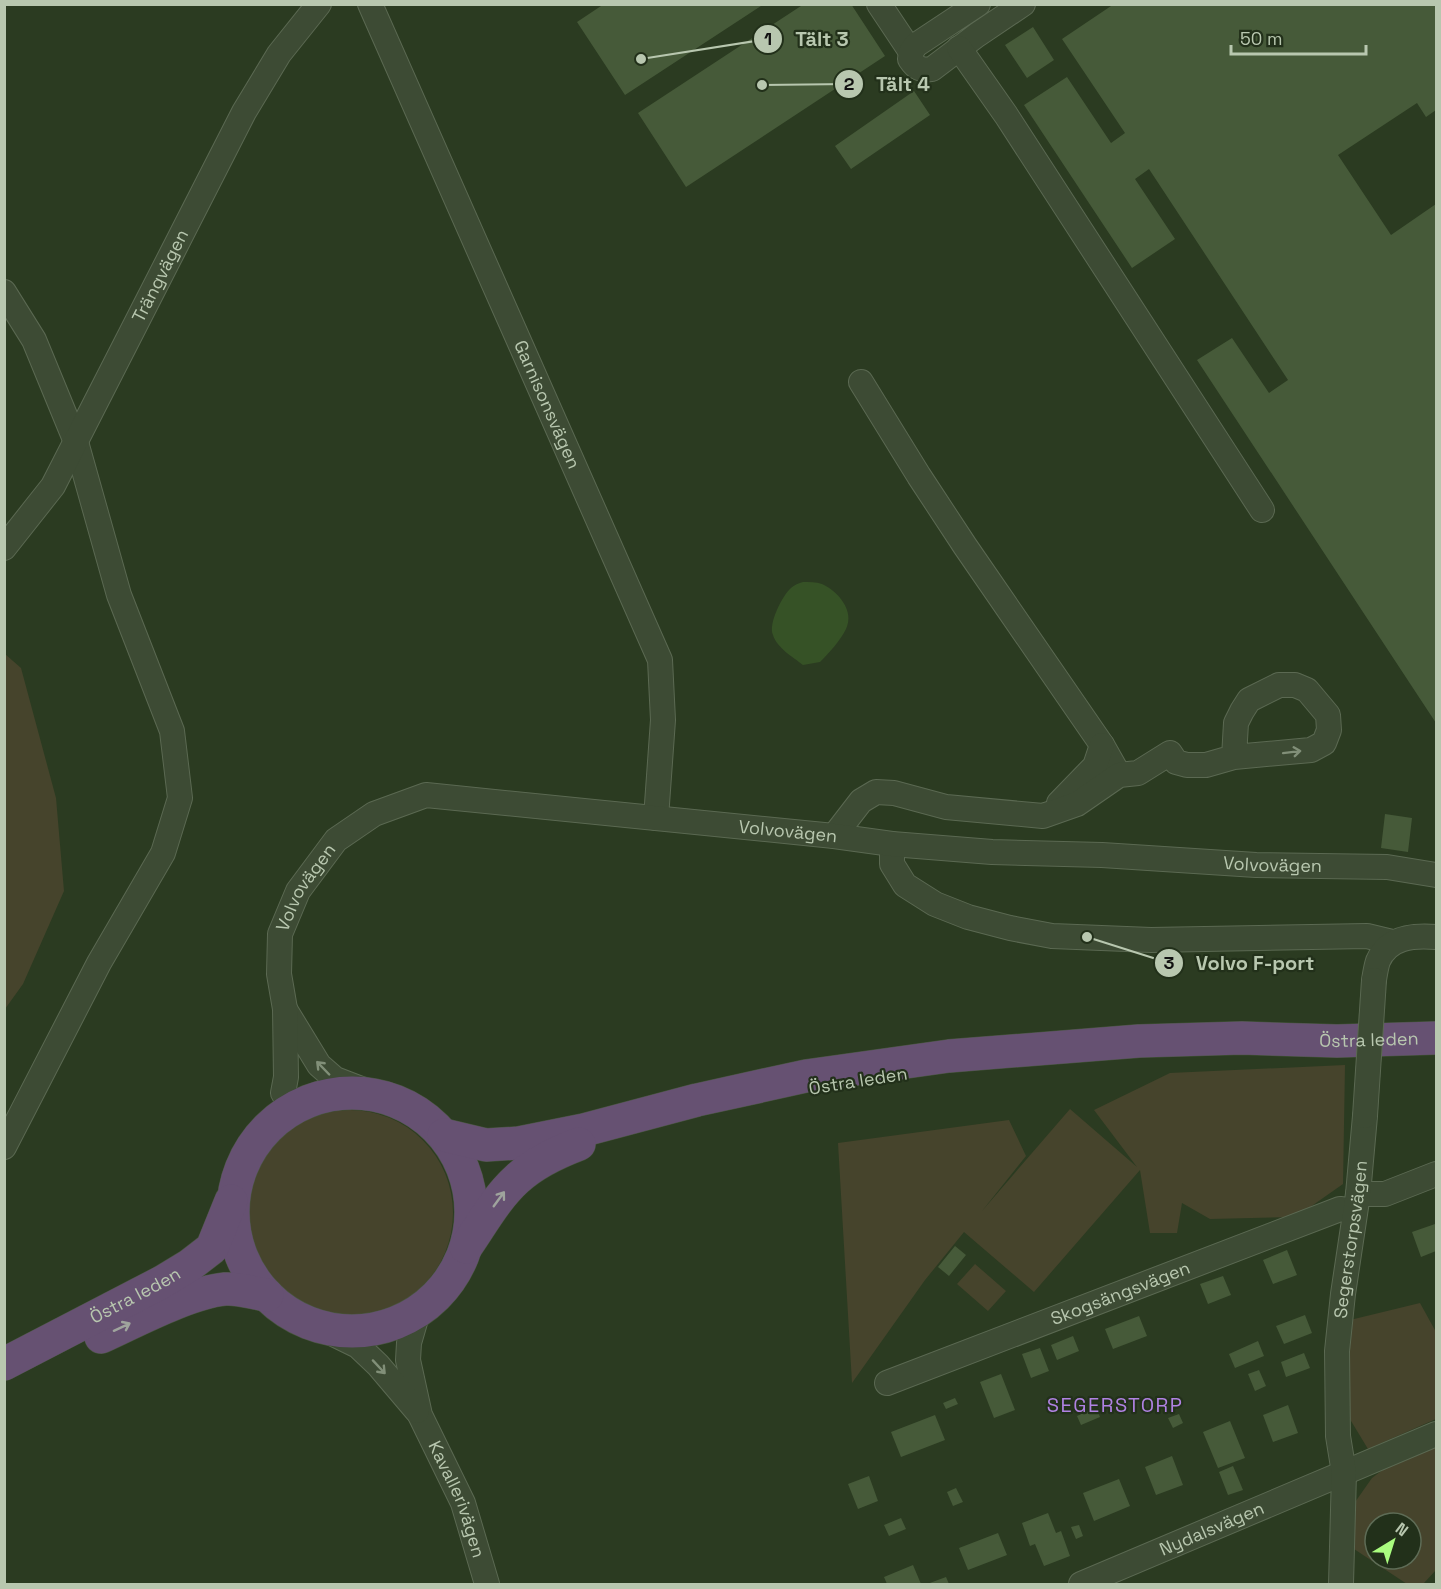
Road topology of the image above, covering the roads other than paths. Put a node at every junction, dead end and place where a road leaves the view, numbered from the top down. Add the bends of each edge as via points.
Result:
1 (319, 4) edge
2 (370, 4) edge
3 (879, 4) edge
4 (978, 4) edge
5 (1023, 4) edge
6 (959, 48) junction
7 (911, 52) junction
8 (4, 292) edge
9 (861, 382) dead end
10 (76, 442) junction
11 (1262, 510) dead end
12 (4, 548) edge
13 (1102, 745) junction
14 (1234, 757) dead end
15 (1119, 775) junction
16 (1043, 816) junction
17 (656, 818) junction
18 (834, 836) junction
19 (892, 844) junction
20 (1437, 875) edge
21 (1437, 937) edge
22 (1392, 942) junction
23 (285, 1009) junction
24 (1437, 1038) edge
25 (1300, 1040) junction
26 (374, 1095) junction
27 (294, 1107) junction
28 (444, 1135) junction
29 (6, 1141) edge
30 (1437, 1174) edge
31 (234, 1194) junction
32 (1357, 1202) junction
33 (466, 1248) junction
34 (267, 1295) junction
35 (418, 1312) junction
36 (313, 1324) junction
37 (4, 1365) edge
38 (887, 1383) dead end
39 (4, 1389) edge
40 (420, 1416) junction
41 (1437, 1434) edge
42 (1344, 1473) junction
43 (487, 1584) edge
44 (1081, 1584) edge
45 (1341, 1584) edge

1 - 10 street, Trängvägen via 279,54 244,112
2 - 17 street, Garnisonsvägen via 660,660 663,720
3 - 7 street
4 - 7 street
5 - 6 street
6 - 7 street via 924,71 910,59
6 - 11 street
8 - 10 street via 34,340
9 - 13 street via 965,546
10 - 12 street, Trängvägen via 53,486
10 - 29 street via 119,596 172,731 180,798 163,853 99,963
13 - 15 street
13 - 16 street via 1095,766
14 - 15 street via 1206,765 1187,765 1176,762 1170,753 1138,772
15 - 16 street via 1077,804
16 - 18 street via 946,807 876,792 861,801
17 - 18 street, Volvovägen
17 - 23 street, Volvovägen via 426,795 374,814 336,840 298,891 280,934 279,974
18 - 19 street, Volvovägen
19 - 20 street, Volvovägen via 1256,865 1386,867
19 - 22 street via 892,864 905,885 935,904 1010,928 1052,936 1151,940 1367,936
21 - 22 street
22 - 32 street, Segerstorpsvägen, bridge via 1378,961 1374,980
26 -> 23 street via 335,1079 319,1065
23 - 27 street via 283,1093
24 - 25 highway, Östra leden
25 - 28 highway, Östra leden via 1139,1041 949,1056 806,1076 519,1143 486,1145
33 -> 25 highway, Östra leden via 518,1177 562,1151 650,1122 842,1083 961,1066 1244,1048
26 - 27 highway via 338,1094
26 - 28 highway via 400,1103
27 - 31 highway via 272,1123 254,1144 241,1168
28 - 33 highway via 460,1160 469,1188 471,1218
30 - 32 street, Skogsängsvägen
31 - 34 highway via 238,1248 250,1274
31 - 37 highway, Östra leden via 212,1248 162,1282
32 - 38 street, Skogsängsvägen
32 - 42 street, Segerstorpsvägen via 1337,1351 1338,1436
33 - 35 highway via 439,1294
34 - 36 highway via 288,1312
39 -> 34 highway, Östra leden via 86,1344 181,1302 225,1289
35 - 36 highway via 367,1330 339,1330
35 - 40 street via 408,1360
36 -> 40 street via 358,1346
40 - 43 street, Kavallerivägen via 463,1503
41 - 42 street, Nydalsvägen
42 - 44 street, Nydalsvägen
42 - 45 street, Segerstorpsvägen

